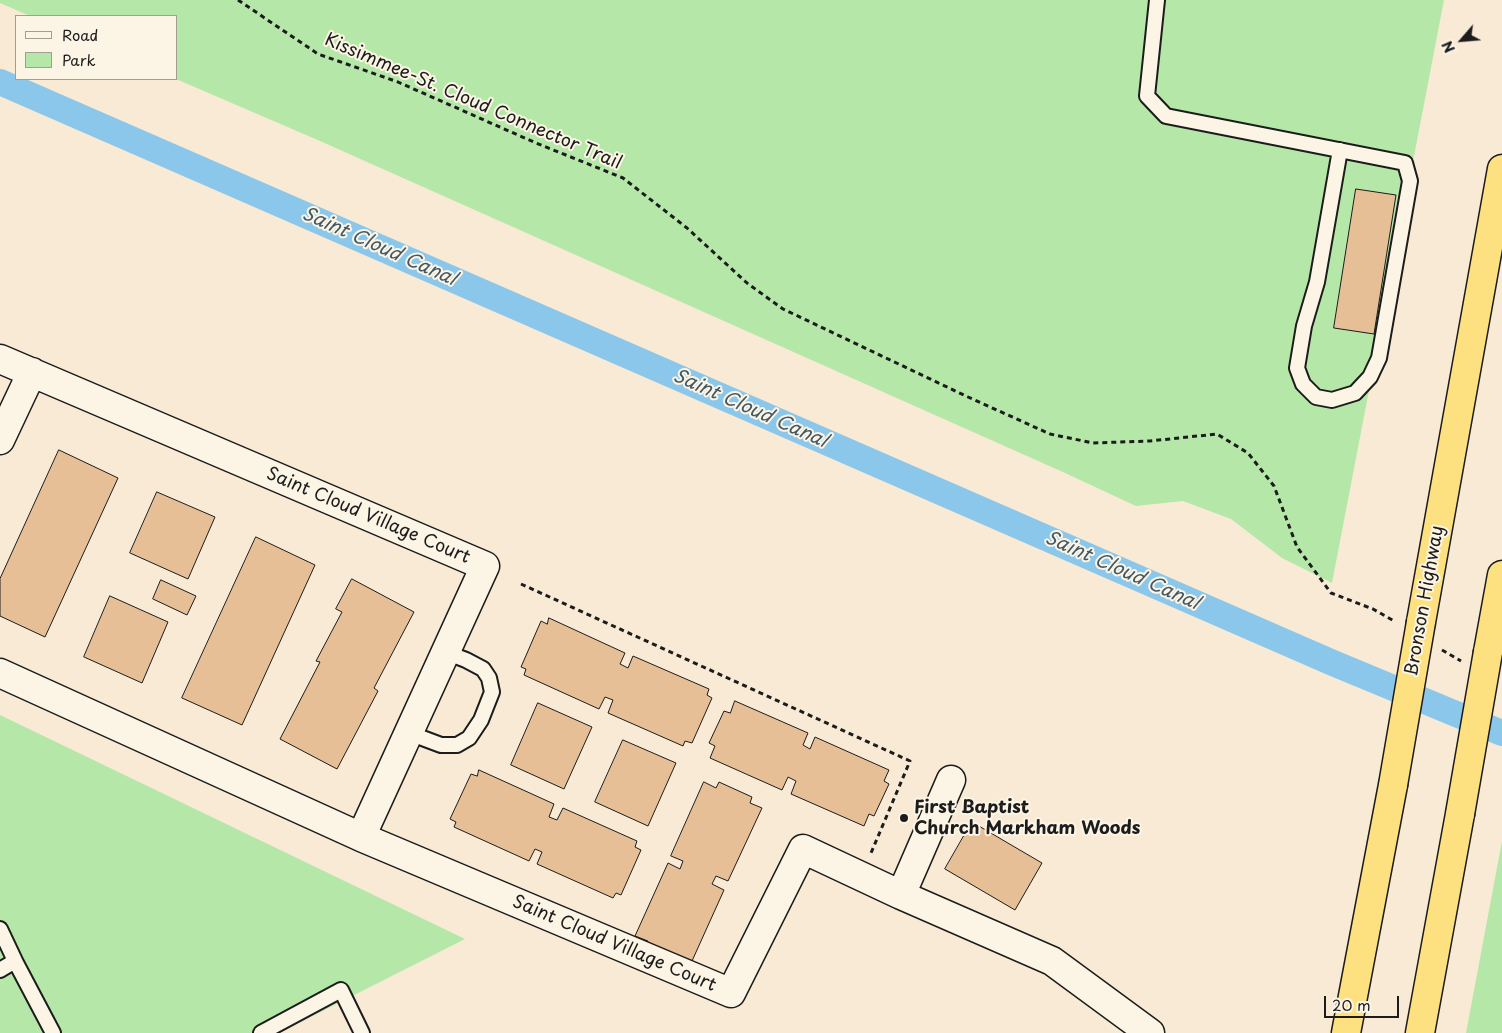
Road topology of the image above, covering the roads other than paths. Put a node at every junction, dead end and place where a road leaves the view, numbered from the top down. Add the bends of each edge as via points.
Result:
1 (1157, 0) edge
2 (1340, 150) junction
3 (1502, 169) edge
4 (0, 359) edge
5 (32, 372) junction
6 (0, 440) edge
7 (1502, 575) edge
8 (445, 652) junction
9 (0, 672) edge
10 (409, 733) junction
11 (951, 780) dead end
12 (361, 837) junction
13 (900, 895) junction
14 (0, 929) edge
15 (18, 965) junction
16 (0, 970) edge
17 (53, 1033) edge
18 (261, 1033) edge
19 (362, 1033) edge
20 (1150, 1033) edge
21 (1346, 1033) edge
22 (1420, 1033) edge

1 - 2 lane via 1147,96 1166,116
2 - 2 lane via 1405,163 1410,181 1379,358 1370,377 1355,393 1332,400 1316,397 1303,384 1297,368 1304,326 1317,282
3 - 21 highway, Bronson Highway, bridge
4 - 5 street, Saint Cloud Village Court
5 - 6 street
5 - 8 street, Saint Cloud Village Court via 485,566
7 - 22 highway, bridge
8 - 10 street, Saint Cloud Village Court
8 - 10 lane via 483,669 489,678 492,692 481,720 469,738 457,745 441,746
9 - 12 street, Saint Cloud Village Court
10 - 12 street, Saint Cloud Village Court
11 - 13 street
12 - 13 street, Saint Cloud Village Court via 731,993 803,850
13 - 20 street, Saint Cloud Village Court via 1052,961
14 - 15 lane
15 - 16 lane via 15,961
15 - 17 lane
18 - 19 lane via 341,990

